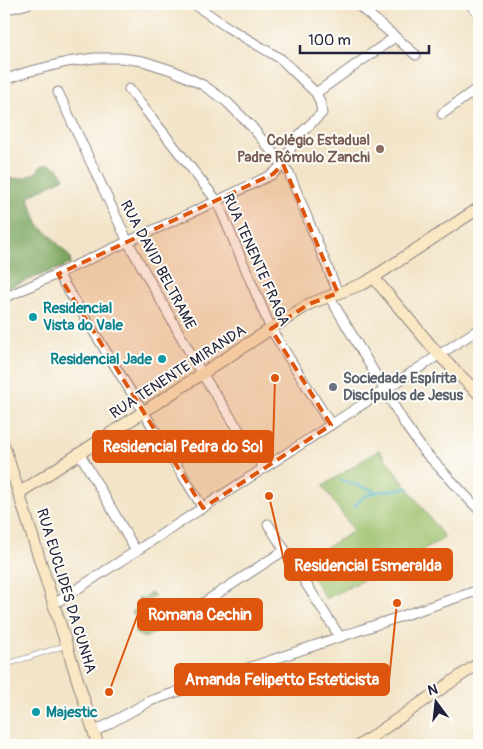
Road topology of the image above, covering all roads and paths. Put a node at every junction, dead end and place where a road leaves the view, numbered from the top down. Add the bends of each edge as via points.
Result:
1 (28, 4) edge
2 (194, 4) edge
3 (357, 4) edge
4 (470, 4) edge
5 (4, 10) edge
6 (476, 12) dead end
7 (395, 37) junction
8 (416, 55) dead end
9 (4, 80) edge
10 (479, 88) edge
11 (129, 89) dead end
12 (58, 92) dead end
13 (316, 92) junction
14 (442, 114) dead end
15 (283, 164) junction
16 (217, 201) junction
17 (479, 208) edge
18 (128, 242) junction
19 (58, 274) junction
20 (374, 278) junction
21 (333, 295) junction
22 (4, 298) edge
23 (271, 329) junction
24 (479, 329) edge
25 (439, 355) junction
26 (202, 374) junction
27 (385, 390) junction
28 (479, 394) edge
29 (143, 412) junction
30 (331, 425) junction
31 (4, 446) edge
32 (80, 454) junction
33 (264, 468) junction
34 (8, 472) edge
35 (19, 493) junction
36 (203, 508) junction
37 (479, 510) edge
38 (268, 524) dead end
39 (285, 550) junction
40 (136, 551) junction
41 (479, 590) edge
42 (54, 604) junction
43 (186, 614) dead end
44 (340, 637) junction
45 (67, 645) junction
46 (4, 665) edge
47 (476, 670) edge
48 (94, 732) junction
49 (98, 745) edge
50 (360, 745) edge

1 - 5 street
2 - 13 street via 281,59
3 - 7 street
4 - 6 street
7 - 8 street
7 - 13 street
9 - 15 street via 67,62 95,58 143,61 203,85 227,102
10 - 14 street
11 - 16 street, RUA TENENTE FRAGA
12 - 18 street, RUA DAVID BELTRAME
13 - 15 street via 322,113 296,138
15 - 16 street via 273,174
15 - 21 street via 292,179
16 - 18 street
16 - 23 street, RUA TENENTE FRAGA
17 - 20 street, RUA TENENTE MIRANDA
18 - 19 street
18 - 26 street, RUA DAVID BELTRAME
19 - 22 street
19 - 29 street
20 - 21 street, RUA TENENTE MIRANDA
20 - 25 street
21 - 23 street, RUA TENENTE MIRANDA via 309,304
21 - 27 street
23 - 26 street, RUA TENENTE MIRANDA
23 - 30 street, RUA TENENTE FRAGA
24 - 25 street
25 - 27 street
25 - 28 street
26 - 29 street, RUA TENENTE MIRANDA
26 - 33 street, RUA DAVID BELTRAME
27 - 30 street
27 - 37 street via 423,450
29 - 32 street, RUA TENENTE MIRANDA
29 - 36 street
30 - 33 street
31 - 34 street, RUA EUCLIDES DA CUNHA
32 - 35 street, RUA TENENTE MIRANDA
32 - 40 street
33 - 36 street
34 - 35 street, RUA EUCLIDES DA CUNHA
35 - 42 street, RUA EUCLIDES DA CUNHA
36 - 40 street
38 - 39 street
39 - 43 street
39 - 44 street
40 - 42 street
41 - 44 street
42 - 45 street, RUA EUCLIDES DA CUNHA
44 - 48 street via 251,671 150,701
45 - 46 lane
45 - 48 street, RUA EUCLIDES DA CUNHA
47 - 50 street
48 - 49 street, RUA EUCLIDES DA CUNHA

